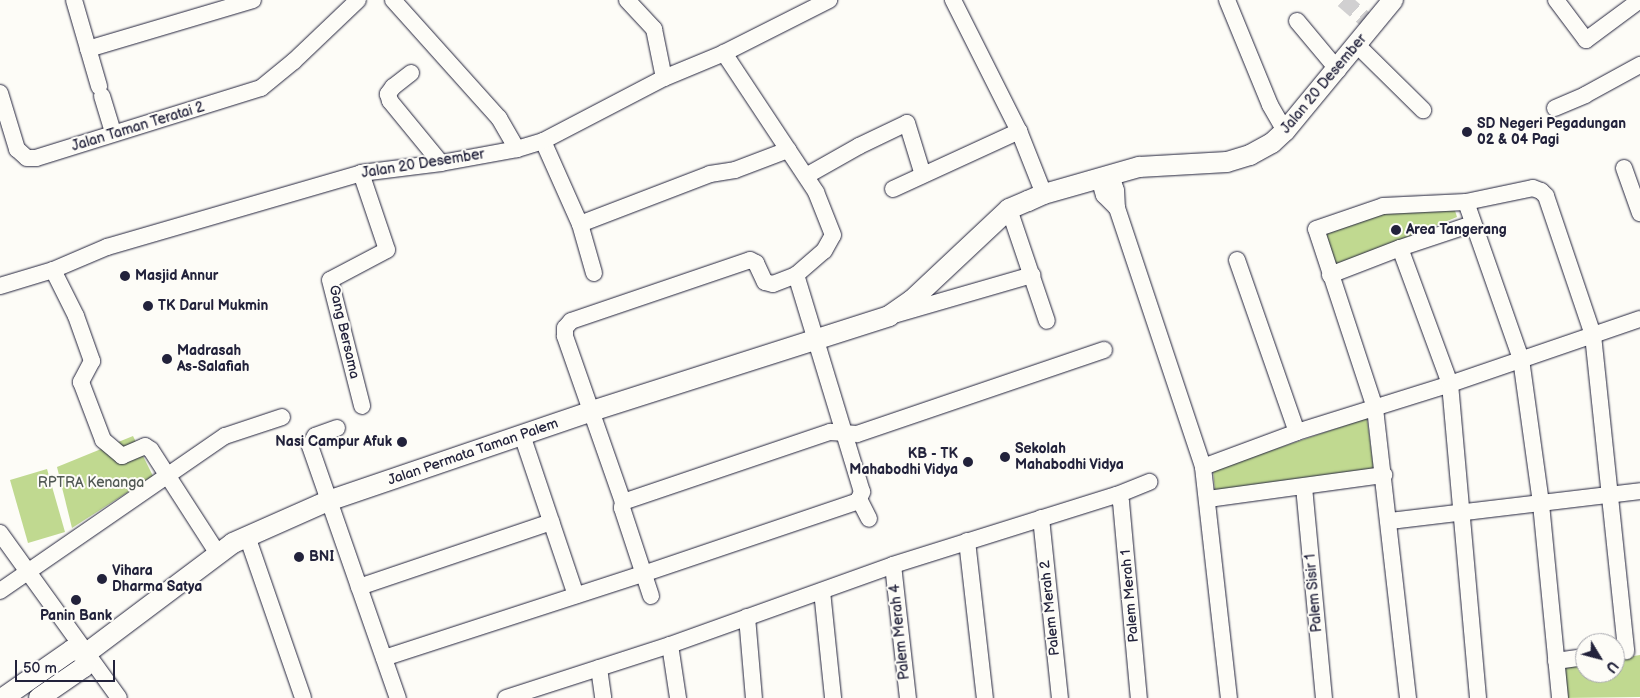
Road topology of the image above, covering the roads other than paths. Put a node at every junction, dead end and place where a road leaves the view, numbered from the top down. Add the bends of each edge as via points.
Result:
1 (74, 0) edge
2 (253, 0) edge
3 (358, 0) edge
4 (393, 0) edge
5 (627, 0) edge
6 (829, 0) edge
7 (953, 0) edge
8 (1227, 0) edge
9 (1393, 0) edge
10 (1556, 0) edge
11 (1640, 0) edge
12 (1297, 21) dead end
13 (1357, 45) junction
14 (88, 49) junction
15 (724, 53) junction
16 (1640, 65) edge
17 (1338, 70) junction
18 (411, 73) dead end
19 (664, 78) junction
20 (0, 93) edge
21 (1555, 108) dead end
22 (1423, 110) dead end
23 (1019, 130) junction
24 (1285, 131) junction
25 (113, 133) junction
26 (542, 141) junction
27 (517, 149) junction
28 (788, 150) junction
29 (441, 163) junction
30 (1624, 168) dead end
31 (360, 173) junction
32 (923, 175) junction
33 (806, 176) junction
34 (1105, 176) junction
35 (893, 189) dead end
36 (1044, 194) junction
37 (1466, 202) junction
38 (1009, 209) junction
39 (1640, 213) edge
40 (580, 224) junction
41 (1472, 224) junction
42 (1400, 248) junction
43 (1237, 260) dead end
44 (53, 270) junction
45 (594, 273) dead end
46 (796, 275) junction
47 (1032, 275) junction
48 (1330, 275) junction
49 (0, 286) edge
50 (890, 316) junction
51 (1640, 319) edge
52 (1047, 320) dead end
53 (1593, 335) junction
54 (815, 340) junction
55 (1104, 350) dead end
56 (1522, 359) junction
57 (1450, 384) junction
58 (362, 406) dead end
59 (1375, 408) junction
60 (592, 411) junction
61 (282, 417) dead end
62 (337, 428) dead end
63 (1297, 432) junction
64 (842, 433) junction
65 (522, 435) junction
66 (1204, 467) junction
67 (166, 475) junction
68 (1384, 475) junction
69 (1149, 482) dead end
70 (1304, 487) junction
71 (1640, 491) edge
72 (1611, 494) junction
73 (1117, 495) junction
74 (859, 499) junction
75 (1208, 499) junction
76 (328, 501) junction
77 (623, 502) junction
78 (1541, 504) junction
79 (1462, 513) junction
80 (1041, 518) junction
81 (869, 519) dead end
82 (1390, 521) junction
83 (551, 522) junction
84 (0, 533) edge
85 (247, 536) junction
86 (967, 541) junction
87 (218, 554) junction
88 (893, 565) junction
89 (28, 571) junction
90 (643, 574) junction
91 (359, 587) junction
92 (0, 590) edge
93 (822, 592) junction
94 (576, 595) junction
95 (651, 596) dead end
96 (747, 617) junction
97 (667, 646) junction
98 (1627, 651) edge
99 (88, 652) junction
100 (384, 658) junction
101 (1575, 658) edge
102 (1556, 661) junction
103 (599, 668) junction
104 (3, 698) edge
105 (39, 698) edge
106 (119, 698) edge
107 (303, 698) edge
108 (398, 698) edge
109 (506, 698) edge
110 (603, 698) edge
111 (678, 698) edge
112 (754, 698) edge
113 (833, 698) edge
114 (908, 698) edge
115 (985, 698) edge
116 (1060, 698) edge
117 (1139, 698) edge
118 (1229, 698) edge
119 (1324, 698) edge
120 (1408, 698) edge
121 (1478, 698) edge
122 (1560, 698) edge

1 - 14 street
2 - 14 street
3 - 25 street, Jalan Taman Teratai 2 via 294,62 261,88
4 - 27 street via 499,118
5 - 19 street via 654,29
6 - 15 street, Jalan 20 Desember
7 - 23 street
8 - 24 street via 1270,105
9 - 13 street, Jalan 20 Desember
10 - 11 street via 1586,40
12 - 17 street
13 - 17 street, Jalan 20 Desember
13 - 22 street
14 - 25 street
15 - 19 street, Jalan 20 Desember
15 - 28 street
16 - 21 street
17 - 24 street, Jalan 20 Desember
18 - 29 street via 393,87 388,94 390,101
19 - 26 street, Jalan 20 Desember
20 - 25 street, Jalan Taman Teratai 2 via 17,148 27,158 36,158
23 - 32 street
23 - 36 street
24 - 34 street, Jalan 20 Desember via 1272,143 1227,162 1139,167
26 - 27 street, Jalan 20 Desember
26 - 40 street
27 - 29 street, Jalan 20 Desember
28 - 33 street
28 - 40 street via 735,170 710,174
29 - 31 street, Jalan 20 Desember
30 - 39 street
31 - 44 street, Jalan 20 Desember via 107,246
31 - 58 street, Gang Bersama via 387,250 330,280
32 - 33 street via 907,123
32 - 35 street
33 - 46 street via 833,235 824,251
34 - 36 street, Jalan 20 Desember
34 - 66 street via 1104,195 1117,208
36 - 38 street, Jalan 20 Desember
37 - 41 street
37 - 48 street via 1383,206 1316,228
37 - 53 street via 1533,188 1546,196
38 - 47 street
38 - 50 street, Jalan Permata Taman Palem via 912,300
40 - 45 street
41 - 42 street
41 - 56 street
42 - 48 street
42 - 57 street
43 - 63 street
44 - 49 street, Jalan 20 Desember
44 - 67 street via 76,316 92,361 81,382 103,440 122,456 145,446 151,450
46 - 54 street
46 - 60 street via 772,284 765,282 756,263 750,260 571,321 565,328 565,336
47 - 50 street
47 - 52 street
48 - 59 street
50 - 54 street, Jalan Permata Taman Palem
51 - 53 street
53 - 56 street
53 - 72 street
54 - 60 street, Jalan Permata Taman Palem
54 - 64 street
55 - 64 street via 857,434
56 - 57 street
56 - 78 street
57 - 59 street
57 - 79 street
59 - 63 street
59 - 68 street
60 - 65 street, Jalan Permata Taman Palem
60 - 77 street
61 - 67 street via 226,436
62 - 76 street via 315,436 310,442
63 - 66 street
64 - 74 street via 862,492
64 - 77 street via 830,432
65 - 76 street, Jalan Permata Taman Palem
65 - 83 street
66 - 75 street
67 - 87 street
67 - 89 street
68 - 70 street
68 - 82 street
69 - 73 street
70 - 75 street
70 - 119 street, Palem Sisir 1
71 - 72 street
72 - 78 street
72 - 98 street
73 - 80 street
73 - 117 street, Palem Merah 1 via 1121,502
74 - 81 street
74 - 90 street
75 - 118 street
76 - 85 street, Jalan Permata Taman Palem
76 - 91 street
77 - 90 street via 622,508
78 - 79 street
78 - 102 street
79 - 82 street
79 - 121 street
80 - 86 street
80 - 116 street, Palem Merah 2
82 - 120 street
83 - 91 street
83 - 94 street
84 - 89 street
85 - 87 street, Jalan Permata Taman Palem
85 - 107 street
86 - 88 street
86 - 115 street
87 - 99 street, Jalan Permata Taman Palem
88 - 93 street
88 - 114 street, Palem Merah 4
89 - 92 street
89 - 99 street
90 - 94 street
90 - 95 street
91 - 100 street
93 - 96 street
93 - 113 street
94 - 100 street
96 - 97 street
96 - 112 street
97 - 103 street
97 - 111 street
99 - 104 street via 72,650
99 - 105 street via 84,667
99 - 106 street
100 - 108 street
101 - 102 street
102 - 122 street
103 - 109 street
103 - 110 street

